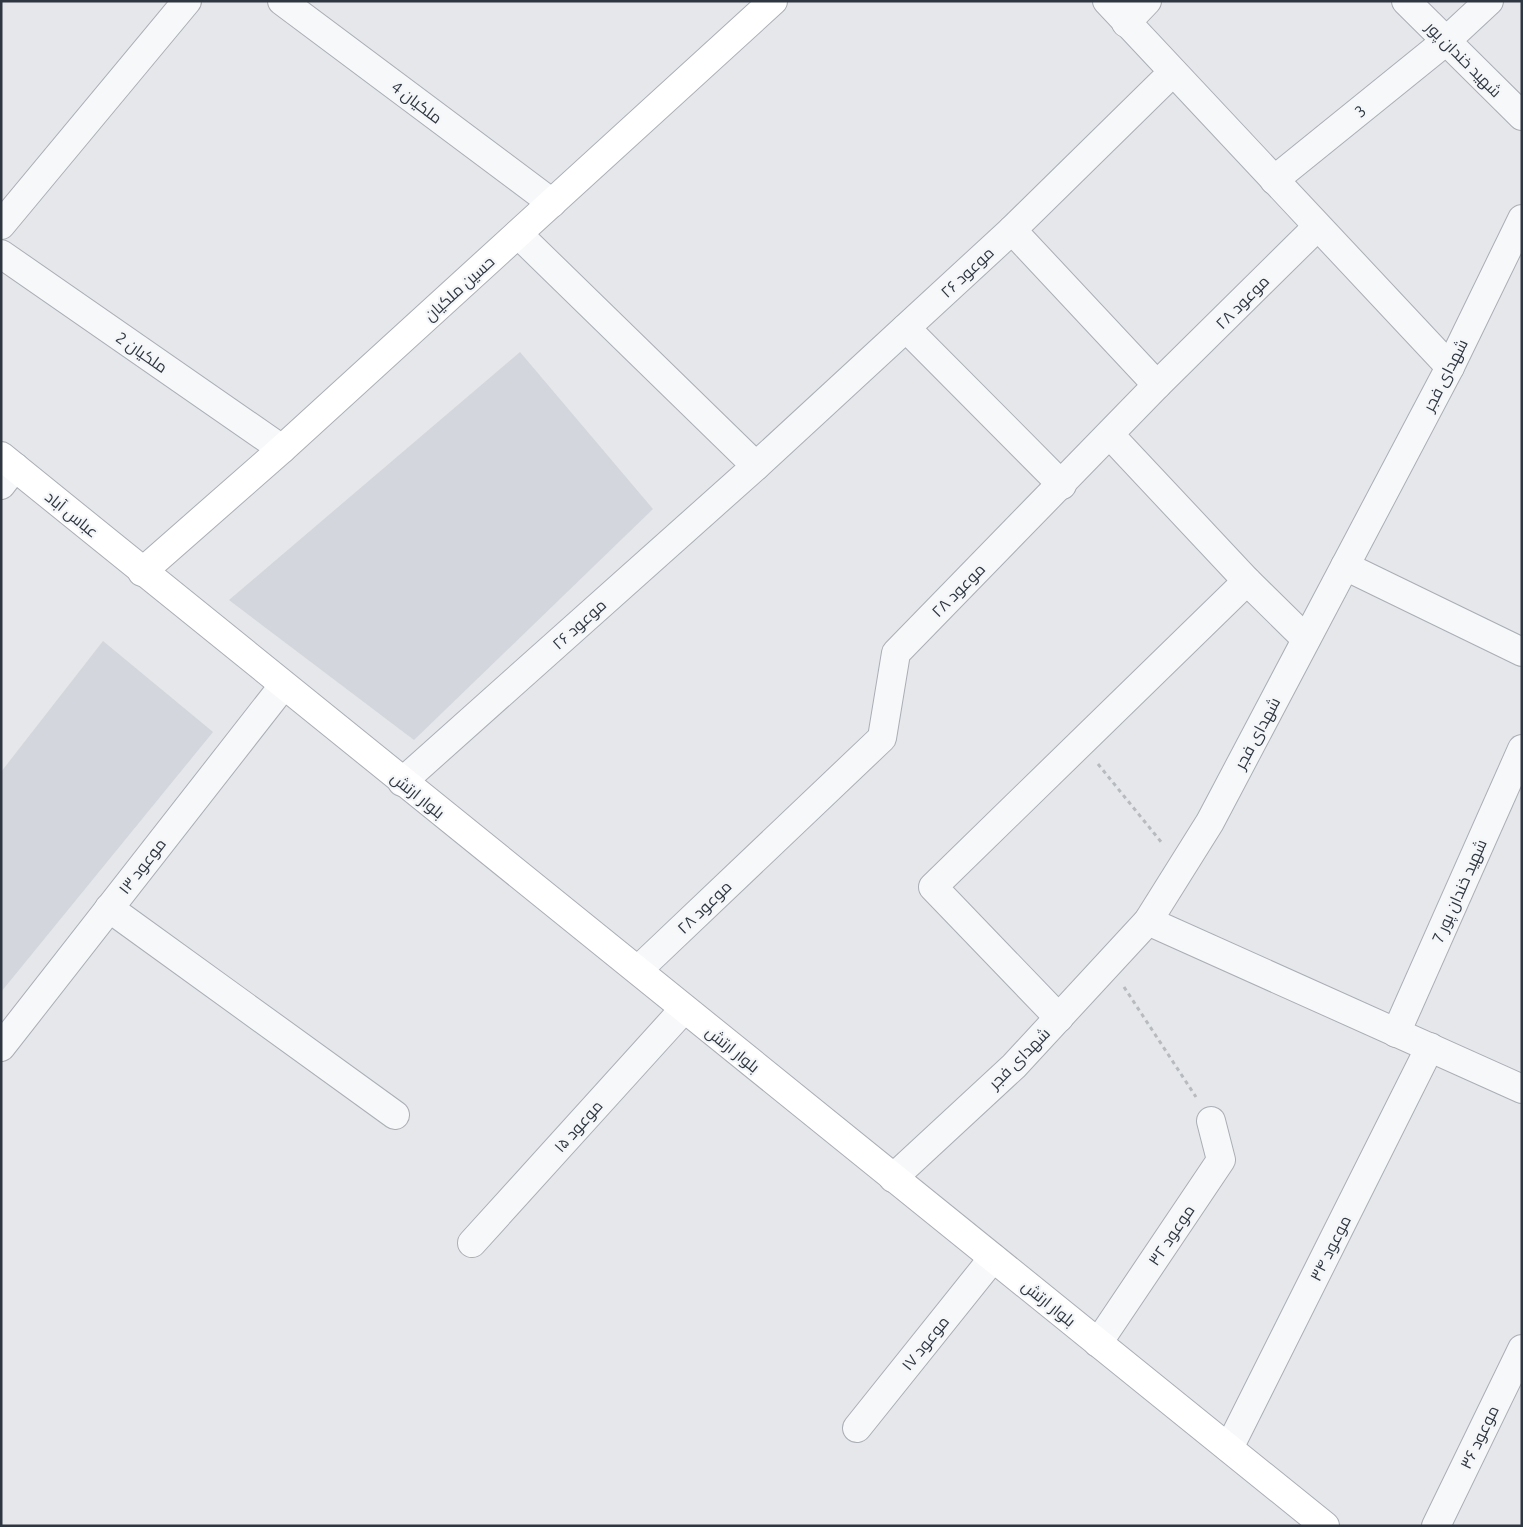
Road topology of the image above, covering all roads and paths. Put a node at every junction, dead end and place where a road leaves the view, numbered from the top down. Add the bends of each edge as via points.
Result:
1 (187, 1) edge
2 (282, 1) edge
3 (773, 1) edge
4 (1107, 1) edge
5 (1147, 1) edge
6 (1406, 1) edge
7 (1489, 1) edge
8 (1126, 23) junction
9 (1446, 41) junction
10 (1173, 72) junction
11 (1522, 116) edge
12 (1274, 180) junction
13 (552, 203) junction
14 (1522, 219) edge
15 (1, 225) edge
16 (1317, 227) junction
17 (1012, 230) junction
18 (518, 234) junction
19 (1, 254) edge
20 (906, 328) junction
21 (1450, 367) junction
22 (1157, 385) junction
23 (1110, 435) junction
24 (282, 449) junction
25 (756, 466) junction
26 (6, 469) edge
27 (1062, 485) junction
28 (1345, 566) junction
29 (142, 572) junction
30 (1247, 581) junction
31 (1306, 639) junction
32 (1522, 652) edge
33 (283, 686) junction
34 (1081, 743) junction
35 (1522, 750) edge
36 (402, 782) junction
37 (1182, 866) junction
38 (109, 908) junction
39 (1148, 921) junction
40 (1109, 963) junction
41 (638, 970) junction
42 (684, 1009) junction
43 (1059, 1018) junction
44 (1396, 1033) junction
45 (1, 1046) edge
46 (1430, 1048) junction
47 (1522, 1090) edge
48 (395, 1115) dead end
49 (1211, 1121) joint
50 (893, 1178) junction
51 (472, 1243) dead end
52 (993, 1258) junction
53 (1098, 1342) junction
54 (1522, 1349) edge
55 (857, 1428) dead end
56 (1229, 1448) junction
57 (1325, 1526) edge
58 (1436, 1526) edge

1 - 15 street
2 - 13 street, ملکیان 4
3 - 13 main road, حسین ملکیان
4 - 8 street
5 - 8 street
6 - 9 street, شهید خندان پور
7 - 9 street, 3
8 - 10 street
9 - 11 street, شهید خندان پور
9 - 12 street, 3
10 - 12 street
10 - 17 street, موعود ۲۶
12 - 16 street
13 - 18 main road, حسین ملکیان
14 - 21 street, شهدای فجر
16 - 21 street
16 - 22 street, موعود ۲۸
17 - 20 street, موعود ۲۶
17 - 22 street
18 - 24 main road, حسین ملکیان
18 - 25 street
19 - 24 street, ملکیان 2
20 - 25 street, موعود ۲۶
20 - 27 street
21 - 28 street, شهدای فجر
22 - 23 street, موعود ۲۸
23 - 27 street, موعود ۲۸
23 - 30 street
24 - 29 main road, حسین ملکیان
25 - 36 street, موعود ۲۶
26 - 29 main road, عباس آباد
27 - 41 street, موعود ۲۸ via 896,653 882,738
28 - 31 street, شهدای فجر
28 - 32 street
29 - 33 main road, بلوار ارتش
30 - 31 street
30 - 34 street
31 - 37 street, شهدای فجر via 1210,822
33 - 36 main road, بلوار ارتش
33 - 38 street, موعود ۱۳
34 - 37 path
34 - 43 street via 933,887
35 - 44 street, شهید خندان پور 7
36 - 41 main road, بلوار ارتش
37 - 39 street, شهدای فجر
38 - 45 street, موعود ۱۳
38 - 48 street
39 - 40 street, شهدای فجر
39 - 44 street
40 - 43 street, شهدای فجر
40 - 49 path
41 - 42 main road, بلوار ارتش
42 - 50 main road, بلوار ارتش
42 - 51 street, موعود ۱۵
43 - 50 street, شهدای فجر via 1014,1066
44 - 46 street
46 - 47 street
46 - 56 street, موعود ۳۴
49 - 53 street, موعود ۳۲ via 1221,1160
50 - 52 main road, بلوار ارتش
52 - 53 main road, بلوار ارتش
52 - 55 street, موعود ۱۷
53 - 56 main road, بلوار ارتش
54 - 58 street, موعود ۳۶
56 - 57 main road, بلوار ارتش

